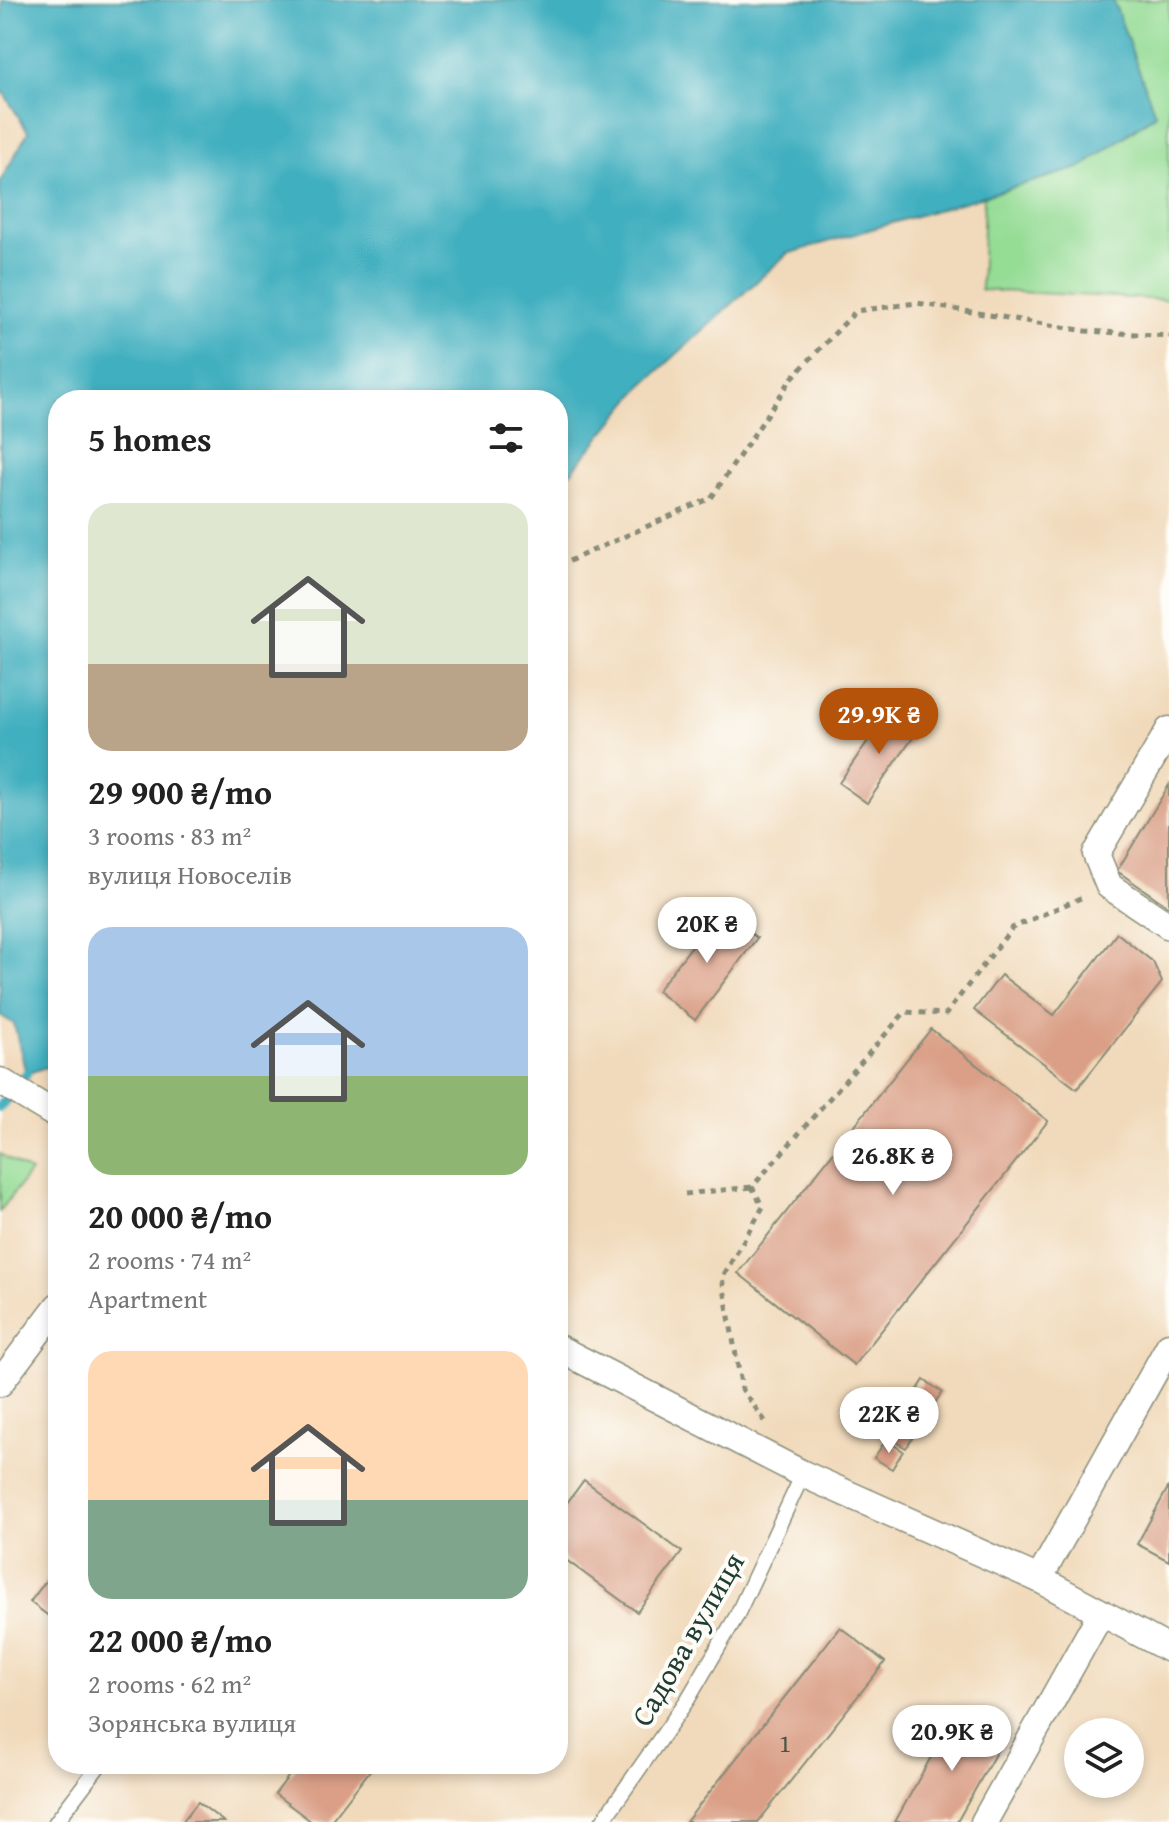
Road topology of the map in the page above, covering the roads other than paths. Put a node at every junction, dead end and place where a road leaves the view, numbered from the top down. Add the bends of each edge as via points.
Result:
1 (1169, 730) edge
2 (1169, 926) edge
3 (0, 1081) edge
4 (48, 1110) edge
5 (48, 1319) edge
6 (1169, 1346) edge
7 (568, 1353) edge
8 (0, 1383) edge
9 (803, 1474) junction
10 (1039, 1579) junction
11 (1100, 1615) junction
12 (1169, 1649) edge
13 (92, 1774) edge
14 (56, 1822) edge
15 (602, 1822) edge
16 (984, 1822) edge

1 - 2 street via 1096,854 1109,886
3 - 4 street
5 - 8 street
6 - 10 street
7 - 9 street
9 - 10 street
9 - 15 lane, Садова вулиця via 736,1617 688,1699
10 - 11 street
11 - 12 street
11 - 16 street
13 - 14 lane

